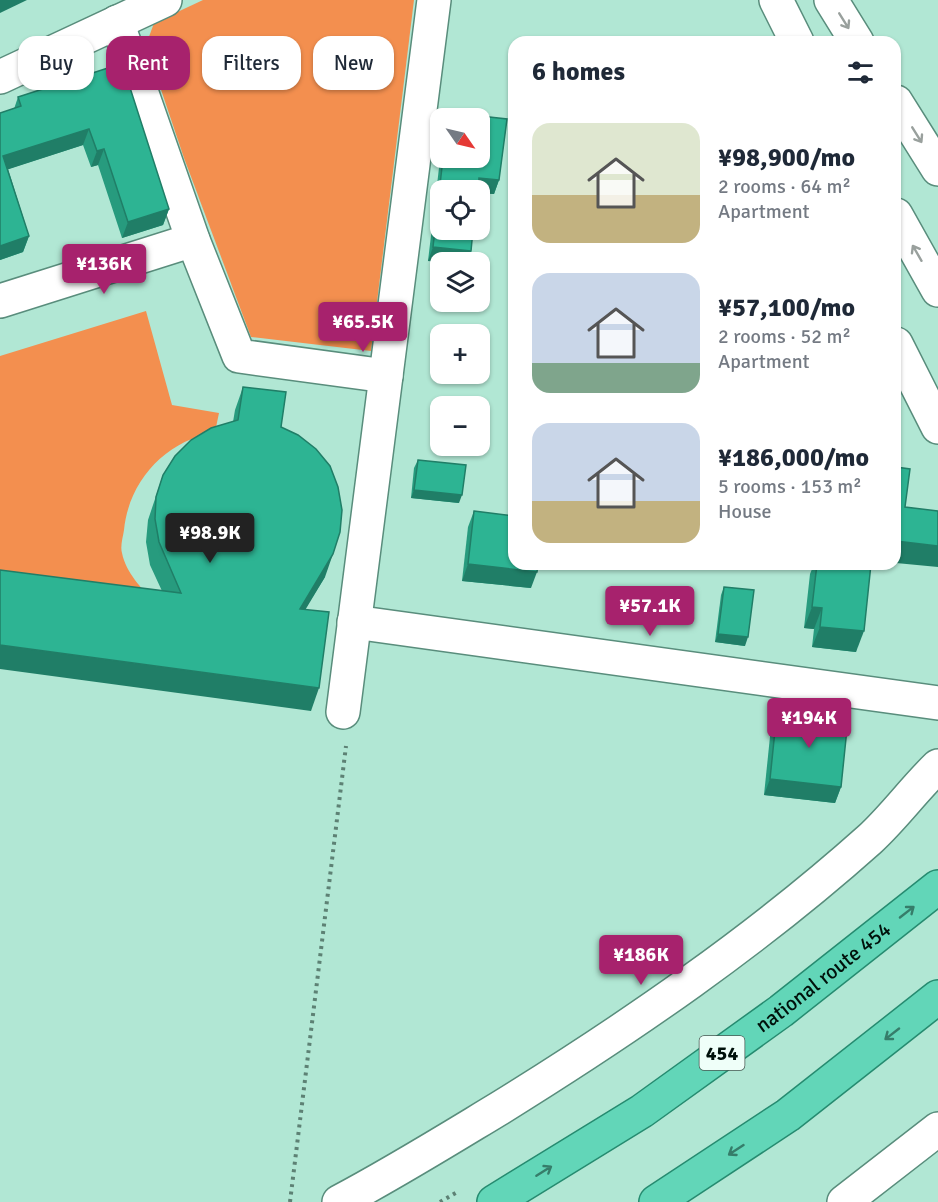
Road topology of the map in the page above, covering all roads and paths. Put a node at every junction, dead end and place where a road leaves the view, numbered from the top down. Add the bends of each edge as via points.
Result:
1 (165, 0) edge
2 (434, 0) edge
3 (776, 0) edge
4 (831, 0) edge
5 (117, 22) junction
6 (794, 36) edge
7 (854, 36) edge
8 (0, 76) edge
9 (901, 110) edge
10 (938, 169) edge
11 (901, 224) edge
12 (193, 240) junction
13 (938, 290) edge
14 (0, 301) edge
15 (901, 354) edge
16 (386, 375) junction
17 (938, 427) edge
18 (354, 622) junction
19 (938, 703) edge
20 (343, 712) joint
21 (938, 766) edge
22 (938, 887) edge
23 (938, 997) edge
24 (938, 1128) edge
25 (290, 1202) edge
26 (339, 1202) edge
27 (494, 1202) edge
28 (656, 1202) edge
29 (844, 1202) edge

1 - 5 street
2 - 16 street
3 - 6 street
4 -> 7 street
5 - 8 street
5 - 12 street
9 -> 10 street
13 -> 11 street
12 - 14 street
12 - 16 street via 238,356
15 - 17 street
16 - 18 street
18 - 19 street
18 - 20 street
20 - 25 path via 346,744
21 - 26 street via 871,837 681,989 565,1068
27 -> 22 highway, national route 454 / 454 via 642,1111 781,1011
23 -> 28 highway via 788,1116
24 - 29 street

